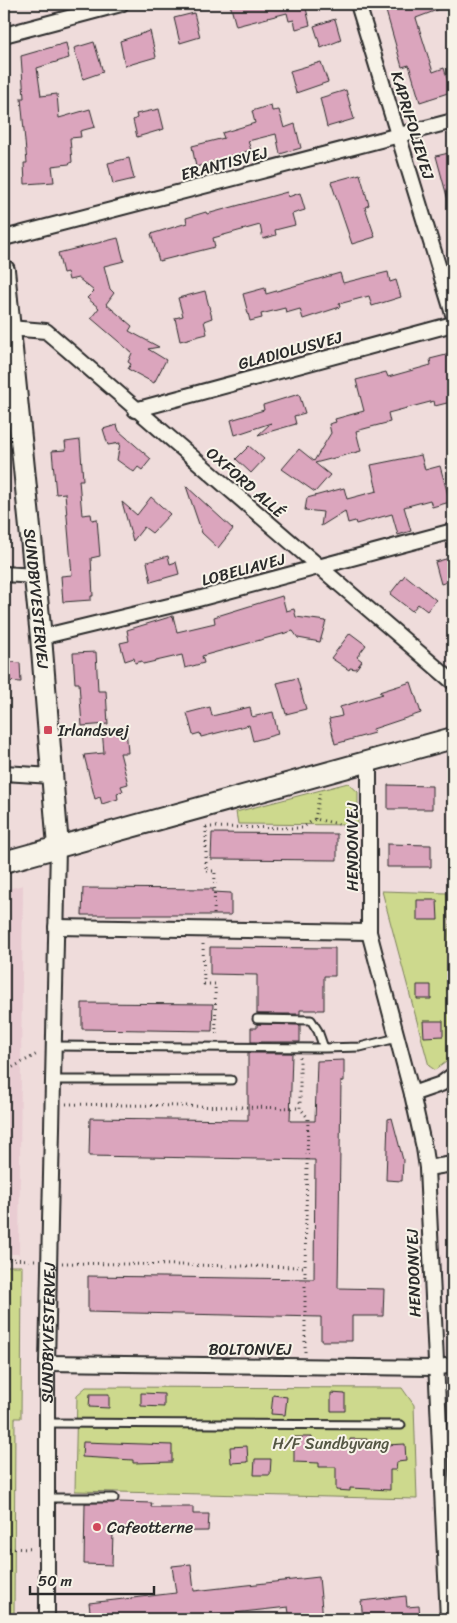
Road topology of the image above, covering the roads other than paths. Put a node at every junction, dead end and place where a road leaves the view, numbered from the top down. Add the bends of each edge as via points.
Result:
1 (121, 4) edge
2 (358, 4) edge
3 (4, 35) edge
4 (453, 121) edge
5 (398, 136) junction
6 (4, 238) edge
7 (4, 270) edge
8 (453, 314) edge
9 (453, 324) edge
10 (9, 328) junction
11 (9, 376) edge
12 (135, 410) junction
13 (453, 530) edge
14 (318, 567) junction
15 (4, 574) edge
16 (34, 576) junction
17 (40, 637) junction
18 (453, 682) edge
19 (453, 738) edge
20 (369, 761) junction
21 (4, 773) edge
22 (52, 776) junction
23 (58, 848) junction
24 (4, 862) edge
25 (56, 927) junction
26 (369, 932) junction
27 (257, 1019) dead end
28 (397, 1038) junction
29 (52, 1046) junction
30 (324, 1048) junction
31 (453, 1075) edge
32 (52, 1080) junction
33 (231, 1080) dead end
34 (412, 1094) junction
35 (453, 1164) edge
36 (426, 1168) junction
37 (47, 1363) junction
38 (453, 1366) edge
39 (434, 1368) junction
40 (48, 1423) junction
41 (401, 1425) dead end
42 (47, 1498) junction
43 (114, 1498) dead end
44 (47, 1619) edge
45 (448, 1619) edge

1 - 3 street
2 - 5 street, KAPRIFOLIEVEJ
4 - 5 street, ERANTISVEJ
5 - 6 street, ERANTISVEJ
5 - 8 street, KAPRIFOLIEVEJ
7 - 10 street, SUNDBYVESTERVEJ
9 - 12 street, GLADIOLUSVEJ
10 - 11 street, SUNDBYVESTERVEJ
10 - 12 street, OXFORD ALLÉ via 46,331
11 - 16 street, SUNDBYVESTERVEJ
12 - 14 street, OXFORD ALLÉ
13 - 14 street, LOBELIAVEJ
14 - 17 street, LOBELIAVEJ
14 - 18 street, OXFORD ALLÉ
15 - 16 street
16 - 17 street, SUNDBYVESTERVEJ
17 - 22 street, SUNDBYVESTERVEJ
19 - 20 street
20 - 23 street
20 - 26 street, HENDONVEJ
21 - 22 street
22 - 23 street, SUNDBYVESTERVEJ
23 - 24 street
23 - 25 street, SUNDBYVESTERVEJ
25 - 26 street
25 - 29 street, SUNDBYVESTERVEJ
26 - 28 street, HENDONVEJ
27 - 30 lane via 310,1020
28 - 30 lane via 360,1046
28 - 34 street, HENDONVEJ
29 - 30 lane
29 - 32 street, SUNDBYVESTERVEJ
31 - 34 street via 441,1084
32 - 33 lane
32 - 37 street, SUNDBYVESTERVEJ
34 - 36 street, HENDONVEJ
35 - 36 street
36 - 39 street, HENDONVEJ
37 - 39 street, BOLTONVEJ
37 - 40 street, SUNDBYVESTERVEJ
38 - 39 street, BOLTONVEJ
39 - 45 street, HENDONVEJ
40 - 41 lane
40 - 42 street, SUNDBYVESTERVEJ
42 - 43 lane
42 - 44 street, SUNDBYVESTERVEJ

